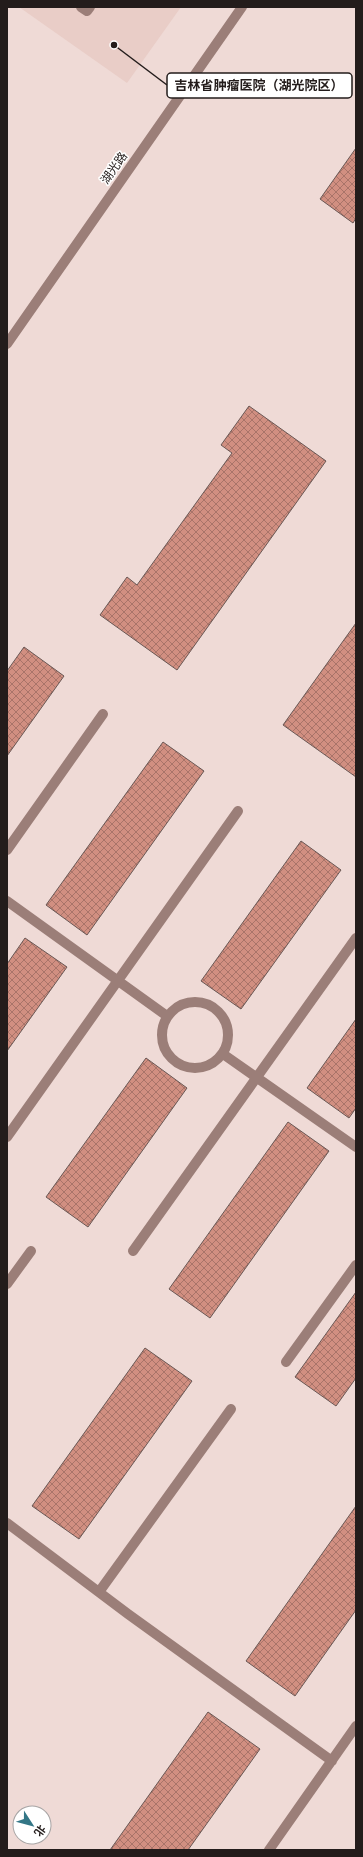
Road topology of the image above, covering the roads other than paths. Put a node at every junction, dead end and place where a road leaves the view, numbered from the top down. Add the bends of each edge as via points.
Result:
1 (81, 7) edge
2 (90, 7) edge
3 (242, 7) edge
4 (7, 344) edge
5 (103, 714) dead end
6 (238, 811) dead end
7 (7, 850) edge
8 (7, 901) edge
9 (356, 938) edge
10 (118, 980) junction
11 (167, 1016) junction
12 (223, 1054) junction
13 (257, 1078) junction
14 (7, 1136) edge
15 (356, 1147) edge
16 (31, 1251) dead end
17 (133, 1251) dead end
18 (356, 1265) edge
19 (7, 1284) edge
20 (286, 1362) dead end
21 (231, 1409) dead end
22 (7, 1523) edge
23 (99, 1592) junction
24 (356, 1726) edge
25 (332, 1760) junction
26 (269, 1850) edge

1 - 2 street via 87,11
3 - 4 street, 湖光路
5 - 7 street
6 - 10 street
8 - 10 street
9 - 13 street
10 - 11 street
10 - 14 street
11 - 12 street via 162,1027 162,1040 174,1061 183,1066 205,1067
11 - 12 street via 176,1007 187,1002 199,1001 210,1004 220,1011 226,1021 228,1038
12 - 13 street
13 - 15 street
13 - 17 street
16 - 19 street
18 - 20 street
21 - 23 street
22 - 23 street
23 - 25 street
24 - 25 street
25 - 26 street

